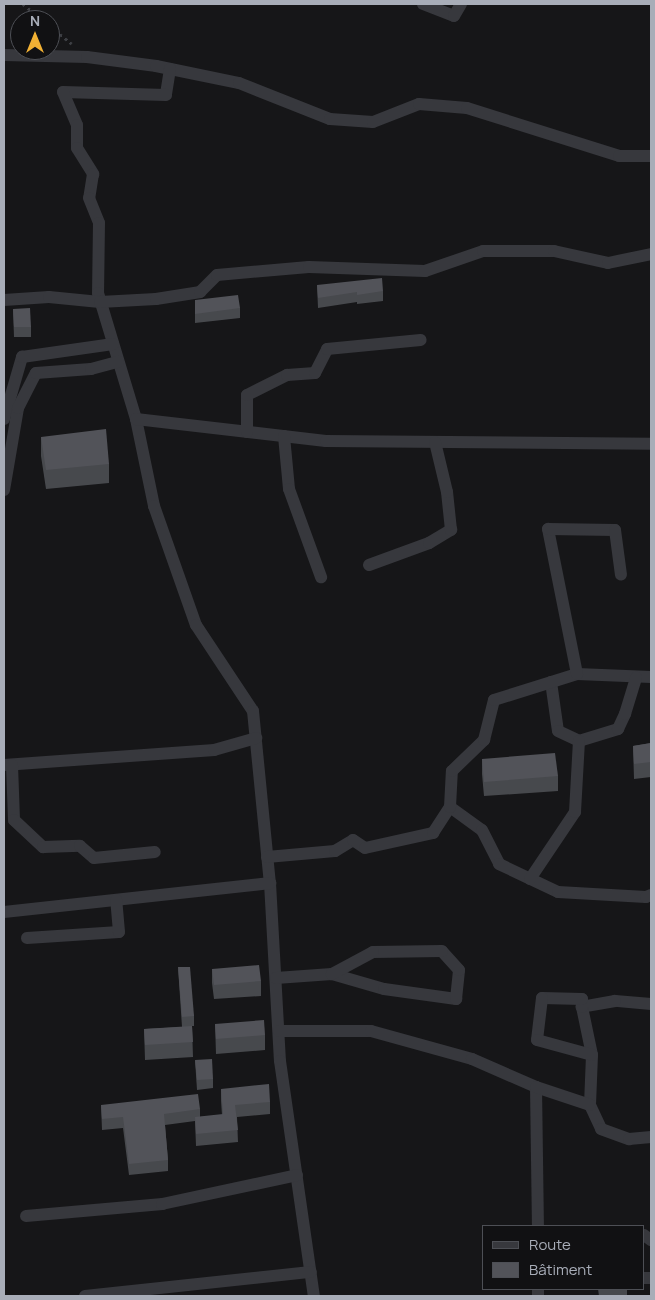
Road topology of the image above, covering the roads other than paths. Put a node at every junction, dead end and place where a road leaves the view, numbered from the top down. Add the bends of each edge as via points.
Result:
1 (423, 4) edge
2 (461, 4) edge
3 (4, 55) edge
4 (170, 69) junction
5 (651, 156) edge
6 (651, 254) edge
7 (4, 300) edge
8 (100, 302) junction
9 (421, 340) dead end
10 (113, 344) junction
11 (118, 362) junction
12 (4, 419) edge
13 (136, 419) junction
14 (247, 432) junction
15 (284, 436) junction
16 (435, 442) junction
17 (651, 444) edge
18 (4, 490) edge
19 (369, 565) dead end
20 (621, 575) dead end
21 (321, 577) dead end
22 (577, 674) junction
23 (636, 678) junction
24 (651, 678) edge
25 (551, 682) junction
26 (256, 738) junction
27 (579, 740) junction
28 (8, 765) edge
29 (450, 807) junction
30 (155, 852) dead end
31 (267, 857) junction
32 (530, 879) junction
33 (270, 882) junction
34 (651, 895) edge
35 (116, 900) junction
36 (4, 912) edge
37 (28, 938) dead end
38 (332, 974) junction
39 (276, 978) junction
40 (651, 1004) edge
41 (582, 1007) junction
42 (279, 1031) junction
43 (592, 1055) junction
44 (536, 1087) junction
45 (590, 1105) junction
46 (651, 1137) edge
47 (297, 1175) junction
48 (26, 1216) dead end
49 (538, 1225) edge
50 (311, 1272) junction
51 (85, 1296) edge
52 (314, 1296) edge

1 - 2 street via 454,16
3 - 4 street via 87,57
4 - 5 street via 239,83 330,119 373,122 419,104 467,108 619,156
4 - 8 street via 166,95 63,92 77,124 78,148 93,174 89,198 99,223
6 - 8 street via 608,263 554,251 483,251 425,271 309,267 218,275 200,292 156,299
7 - 8 street via 49,297
8 - 10 street
9 - 14 street via 327,349 315,373 287,375 247,395
10 - 11 street
10 - 12 street via 22,357
11 - 13 street
11 - 18 street via 92,369 36,373 18,408
13 - 14 street
13 - 26 street via 154,506 196,625 253,711
14 - 15 street
15 - 16 street via 326,441
15 - 21 street via 289,489
16 - 17 street
16 - 19 street via 447,492 451,530
20 - 22 street via 615,530 548,529
22 - 23 street
22 - 25 street
23 - 24 street
23 - 27 street via 618,729
25 - 27 street via 558,731
25 - 29 street via 494,700 484,740 452,771
26 - 28 street via 214,750
26 - 31 street
27 - 32 street via 575,812
28 - 30 street via 14,820 43,847 80,846 94,858
29 - 31 street via 433,833 365,848 353,840 335,851
29 - 32 street via 482,830 499,864
31 - 33 street
32 - 34 street via 558,892
33 - 35 street
33 - 39 street
35 - 36 street
35 - 37 street via 119,932
38 - 38 street via 384,989 456,999 459,970 442,952 373,952
38 - 39 street
39 - 42 street
40 - 41 street via 615,1001
41 - 43 street
41 - 43 street via 582,999 542,998 537,1040
42 - 44 street via 371,1031 472,1058
42 - 47 street via 280,1062
43 - 45 street
44 - 45 street
44 - 49 street
45 - 46 street via 601,1128 629,1139
47 - 48 street via 162,1204
47 - 50 street
50 - 51 street
50 - 52 street

